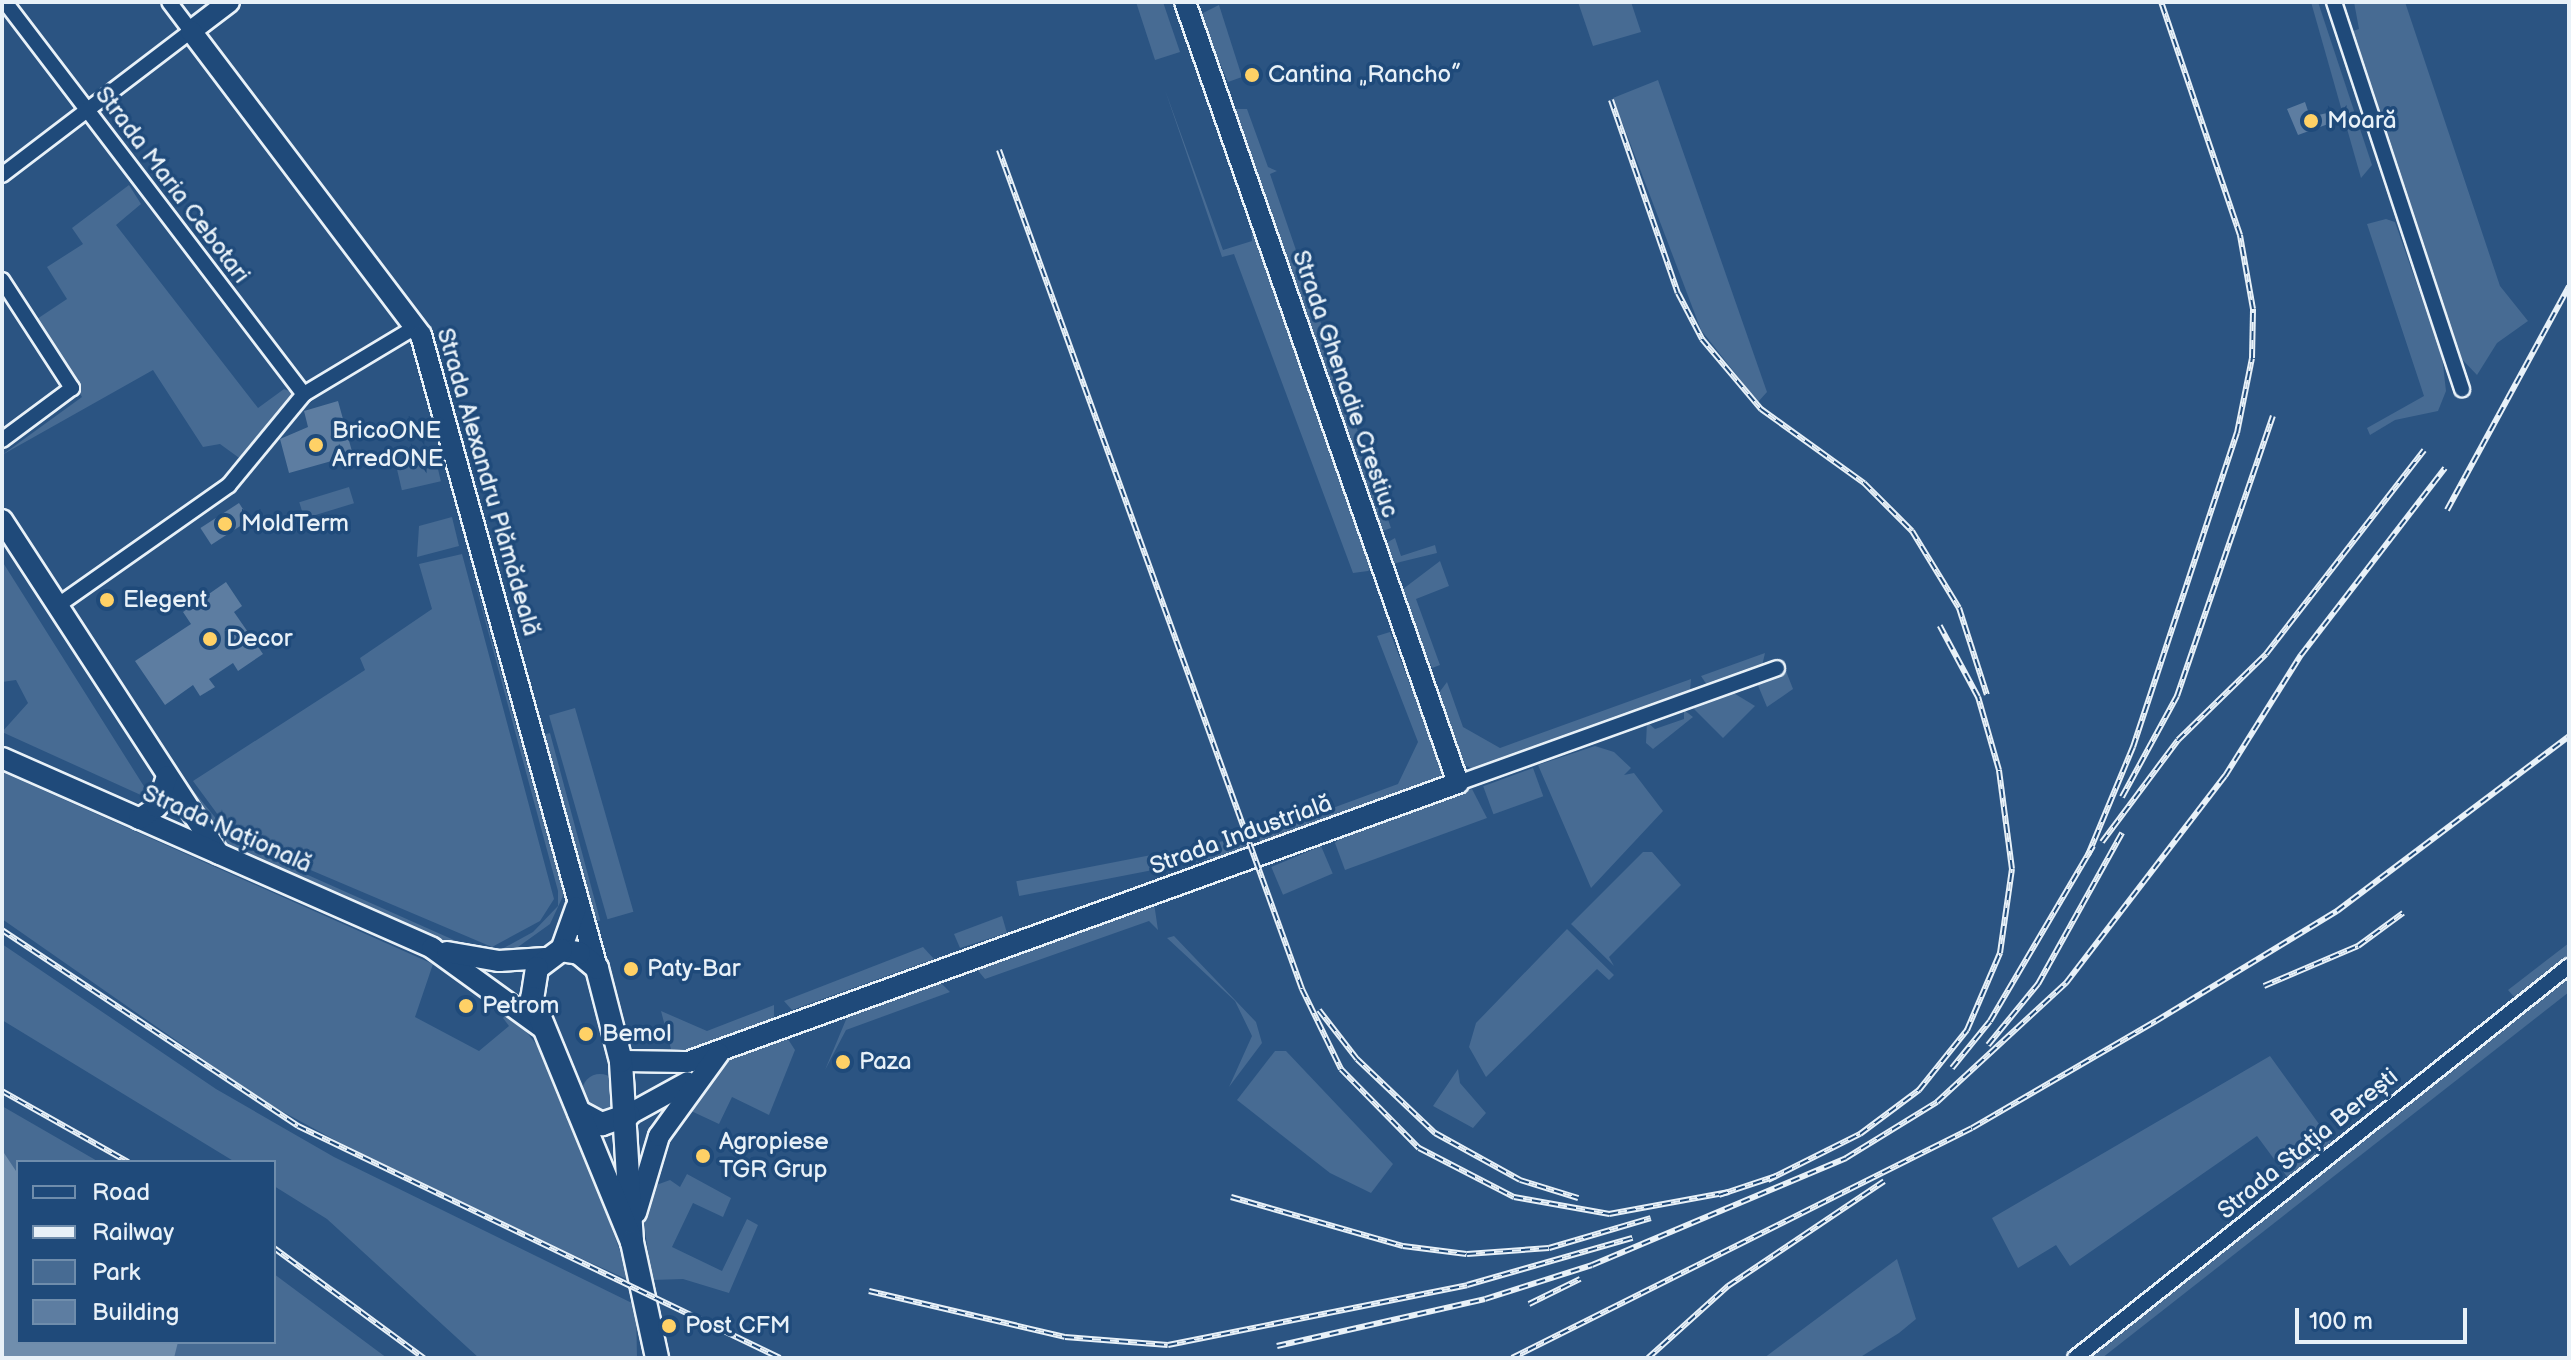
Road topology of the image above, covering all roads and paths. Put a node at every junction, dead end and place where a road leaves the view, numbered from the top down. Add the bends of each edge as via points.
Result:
1 (5, 2) edge
2 (169, 2) edge
3 (229, 2) edge
4 (1185, 2) edge
5 (2334, 2) edge
6 (191, 31) junction
7 (87, 110) junction
8 (2, 175) edge
9 (2, 280) edge
10 (417, 326) junction
11 (2462, 389) dead end
12 (304, 394) junction
13 (2, 440) edge
14 (2, 520) edge
15 (57, 606) junction
16 (1777, 668) dead end
17 (2, 758) edge
18 (167, 777) junction
19 (1458, 783) junction
20 (139, 819) junction
21 (219, 854) junction
22 (576, 908) junction
23 (432, 948) junction
24 (553, 954) junction
25 (2569, 966) edge
26 (597, 968) junction
27 (546, 1031) junction
28 (722, 1050) junction
29 (621, 1061) junction
30 (694, 1078) junction
31 (579, 1112) junction
32 (628, 1115) junction
33 (632, 1242) junction
34 (657, 1358) edge
35 (2075, 1358) edge

1 - 7 street, Strada Maria Cebotari
2 - 6 street, Strada Alexandru Plămădeală
3 - 6 street
4 - 19 street, Strada Ghenadie Crestiuc
5 - 11 street
6 - 7 street
6 - 10 street, Strada Alexandru Plămădeală
7 - 8 street
7 - 12 street, Strada Maria Cebotari
9 - 13 street via 72,388
10 - 12 street
10 - 22 street, Strada Alexandru Plămădeală
12 - 15 street via 229,485
14 - 15 street
15 - 18 street
16 - 19 street, Strada Industrială
17 - 20 street, Strada Națională
18 - 20 street via 163,798
18 - 21 street
19 - 28 street, Strada Industrială
20 - 21 street, Strada Națională
21 - 23 street, Strada Națională
22 - 24 street
22 - 26 street, Strada Alexandru Plămădeală
23 - 24 street, Strada Națională via 499,961
23 - 27 street, Strada Națională
24 - 26 main road, Strada Națională via 579,953
24 - 27 main road via 532,998
25 - 35 street, Strada Stația Berești
26 - 29 main road
27 - 31 main road
28 - 29 street, Strada Industrială via 667,1065
28 - 30 street, Strada Industrială
29 - 32 main road
30 - 32 street, Strada Industrială
30 - 33 street, Strada Industrială via 651,1154
31 - 32 main road via 602,1124
31 - 33 main road
32 - 33 main road
33 - 34 main road

